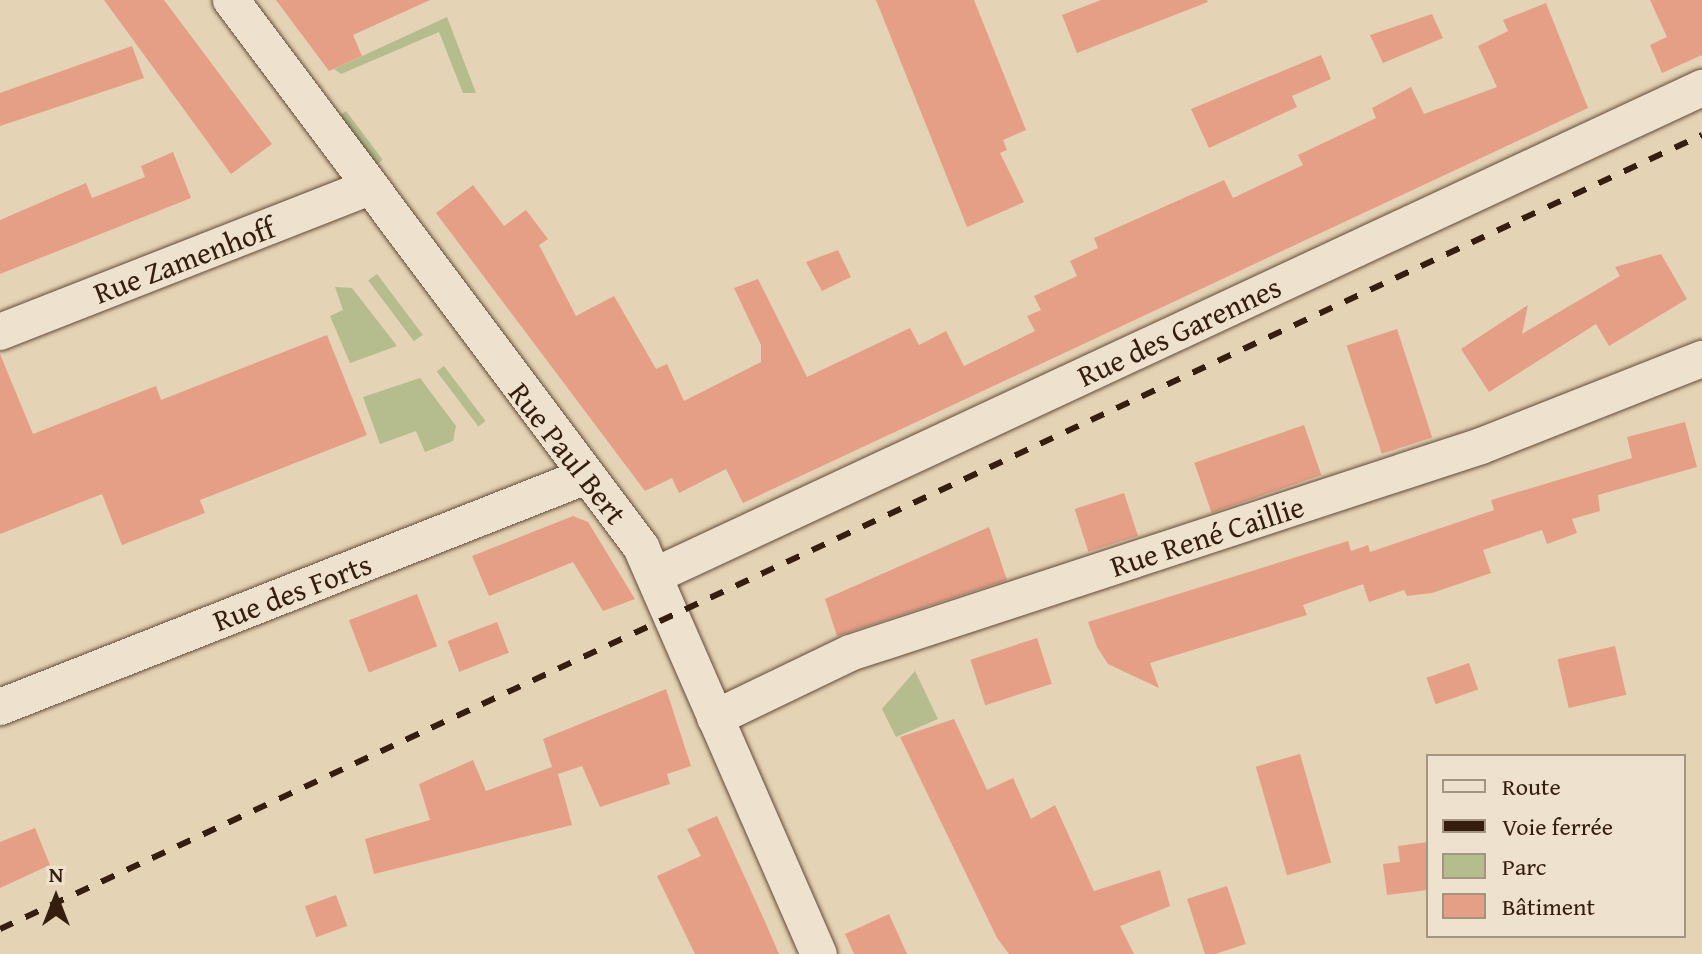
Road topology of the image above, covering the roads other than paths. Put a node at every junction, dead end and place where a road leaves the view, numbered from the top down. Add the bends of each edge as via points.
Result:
1 (231, 0) edge
2 (1702, 88) edge
3 (368, 188) junction
4 (0, 332) edge
5 (1702, 359) edge
6 (584, 477) junction
7 (656, 575) junction
8 (0, 707) edge
9 (715, 718) junction
10 (819, 954) edge

1 - 3 street, Rue Paul Bert
2 - 7 street, Rue des Garennes
3 - 4 street, Rue Zamenhoff
3 - 6 street, Rue Paul Bert
5 - 9 street, Rue René Caillie via 1505,438 850,653
6 - 7 street, Rue Paul Bert
6 - 8 street, Rue des Forts
7 - 9 street, Rue Paul Bert
9 - 10 street, Rue Paul Bert

